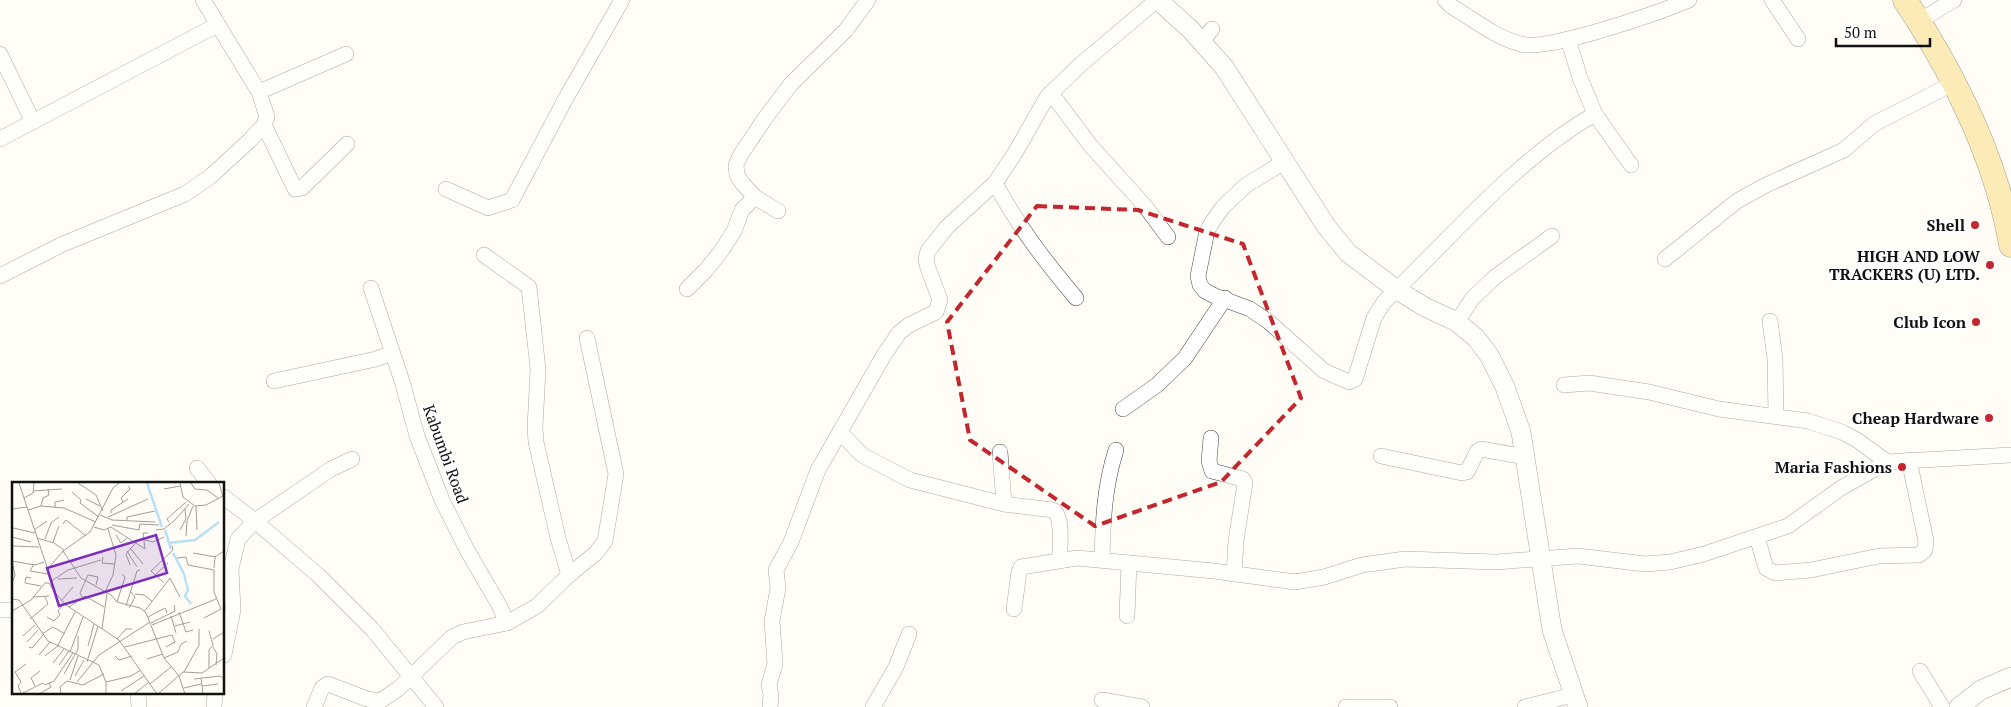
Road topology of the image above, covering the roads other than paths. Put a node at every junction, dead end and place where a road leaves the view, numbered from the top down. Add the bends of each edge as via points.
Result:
1 (203, 0) edge
2 (622, 0) edge
3 (868, 0) edge
4 (1158, 0) edge
5 (1445, 0) edge
6 (1689, 0) edge
7 (1772, 0) edge
8 (1905, 0) edge
9 (1954, 0) edge
10 (1919, 21) junction
11 (216, 25) junction
12 (1798, 39) dead end
13 (1568, 40) junction
14 (0, 54) edge
15 (346, 54) dead end
16 (1954, 83) junction
17 (258, 92) junction
18 (1051, 93) junction
19 (1595, 114) junction
20 (32, 122) junction
21 (264, 125) junction
22 (0, 139) edge
23 (347, 144) dead end
24 (1284, 162) junction
25 (1631, 165) dead end
26 (995, 182) junction
27 (446, 189) dead end
28 (755, 197) junction
29 (778, 211) dead end
30 (1552, 236) dead end
31 (1168, 237) dead end
32 (2011, 245) edge
33 (484, 255) dead end
34 (1665, 259) dead end
35 (0, 276) edge
36 (371, 288) dead end
37 (687, 289) dead end
38 (1397, 290) junction
39 (1076, 298) dead end
40 (1225, 298) junction
41 (1770, 321) dead end
42 (1457, 322) junction
43 (587, 338) dead end
44 (392, 353) junction
45 (274, 381) dead end
46 (1564, 385) dead end
47 (1123, 409) dead end
48 (1776, 416) junction
49 (840, 432) junction
50 (1211, 438) dead end
51 (1116, 450) dead end
52 (1000, 452) dead end
53 (2011, 455) edge
54 (1381, 456) dead end
55 (1526, 457) junction
56 (352, 459) dead end
57 (1908, 460) junction
58 (1887, 462) junction
59 (197, 468) dead end
60 (208, 482) edge
61 (225, 498) edge
62 (1004, 504) junction
63 (255, 521) junction
64 (1757, 537) junction
65 (1102, 559) junction
66 (1541, 559) junction
67 (1060, 560) junction
68 (1129, 563) junction
69 (1234, 574) junction
70 (569, 575) junction
71 (1014, 609) dead end
72 (1127, 616) dead end
73 (507, 623) junction
74 (909, 634) dead end
75 (225, 649) edge
76 (1920, 671) dead end
77 (410, 676) junction
78 (2011, 678) edge
79 (138, 694) edge
80 (215, 694) edge
81 (1102, 700) dead end
82 (1575, 701) edge
83 (139, 707) edge
84 (214, 707) edge
85 (314, 707) edge
86 (436, 707) edge
87 (770, 707) edge
88 (873, 707) edge
89 (1142, 707) edge
90 (1346, 707) edge
91 (1390, 707) edge
92 (1525, 707) edge
93 (1942, 707) edge
94 (1959, 707) edge

1 - 11 street
2 - 27 street via 512,200 488,208
3 - 28 street via 846,30 791,84 740,154 737,175
4 - 18 street
4 - 24 street via 1191,30 1207,36
5 - 13 street via 1508,40 1523,45
6 - 13 street
7 - 12 street
8 - 10 main road
9 - 10 street
10 - 16 main road
11 - 17 street
11 - 20 street
13 - 19 street
14 - 20 street
15 - 17 street
16 - 32 main road via 1978,132 2006,218
16 - 34 street via 1874,124 1844,150 1736,201
17 - 21 street via 267,117
18 - 26 street
18 - 31 street via 1090,145 1145,206
19 - 25 street
19 - 38 street via 1574,126 1500,188
20 - 22 street
21 - 23 street via 295,189 302,188
21 - 35 street via 211,176 185,194 62,244
24 - 38 street via 1348,253
24 - 40 street via 1245,186 1223,207 1206,232 1198,276 1200,285 1205,291
26 - 39 street via 1036,251
26 - 49 street via 947,227 928,251 928,268 940,300 936,312 909,324 899,333
28 - 29 street
28 - 37 street via 742,210 722,250
30 - 42 street via 1495,277 1472,299
33 - 70 street via 529,287 538,369 536,442
36 - 44 street, Kabumbi Road
38 - 40 street via 1374,318 1354,379 1349,382 1324,370 1250,309
38 - 42 street
40 - 47 street via 1184,358 1157,385
41 - 48 street
42 - 55 street via 1476,338 1489,355 1515,412
43 - 70 street via 616,474 605,541 596,553
44 - 45 street
44 - 73 street, Kabumbi Road via 417,436 442,500
46 - 48 street via 1589,383 1649,392 1718,409
48 - 58 street via 1808,421 1842,432
49 - 62 street via 862,455 910,480
49 - 87 street via 818,470 791,542 776,570 778,588 772,621 776,664 769,684
50 - 69 street via 1209,461 1212,471 1243,479 1245,483
51 - 65 street via 1104,498
52 - 62 street
53 - 57 street
54 - 55 street via 1462,473 1467,472 1481,449
55 - 66 street
56 - 63 street via 331,469
57 - 58 street
57 - 64 street via 1926,541 1925,550 1918,555 1879,556 1811,570 1775,573 1766,568
58 - 64 street via 1840,488 1788,526
59 - 60 street
61 - 63 street
62 - 67 street via 1057,512 1060,518
63 - 75 street via 238,539 231,569 232,610
63 - 77 street via 318,575 372,629
64 - 66 street via 1670,562 1645,564 1578,556
65 - 67 street
65 - 68 street
66 - 69 street via 1383,561 1295,582
66 - 82 street via 1552,630
67 - 71 street via 1021,567
68 - 69 street
68 - 72 street
70 - 73 street via 537,606
73 - 77 street via 452,637
74 - 88 street via 896,667
76 - 93 street
77 - 85 street via 380,701 328,684 322,688
77 - 86 street
78 - 94 street via 1981,690
79 - 83 street
80 - 84 street
81 - 89 street
82 - 92 street
90 - 91 street

